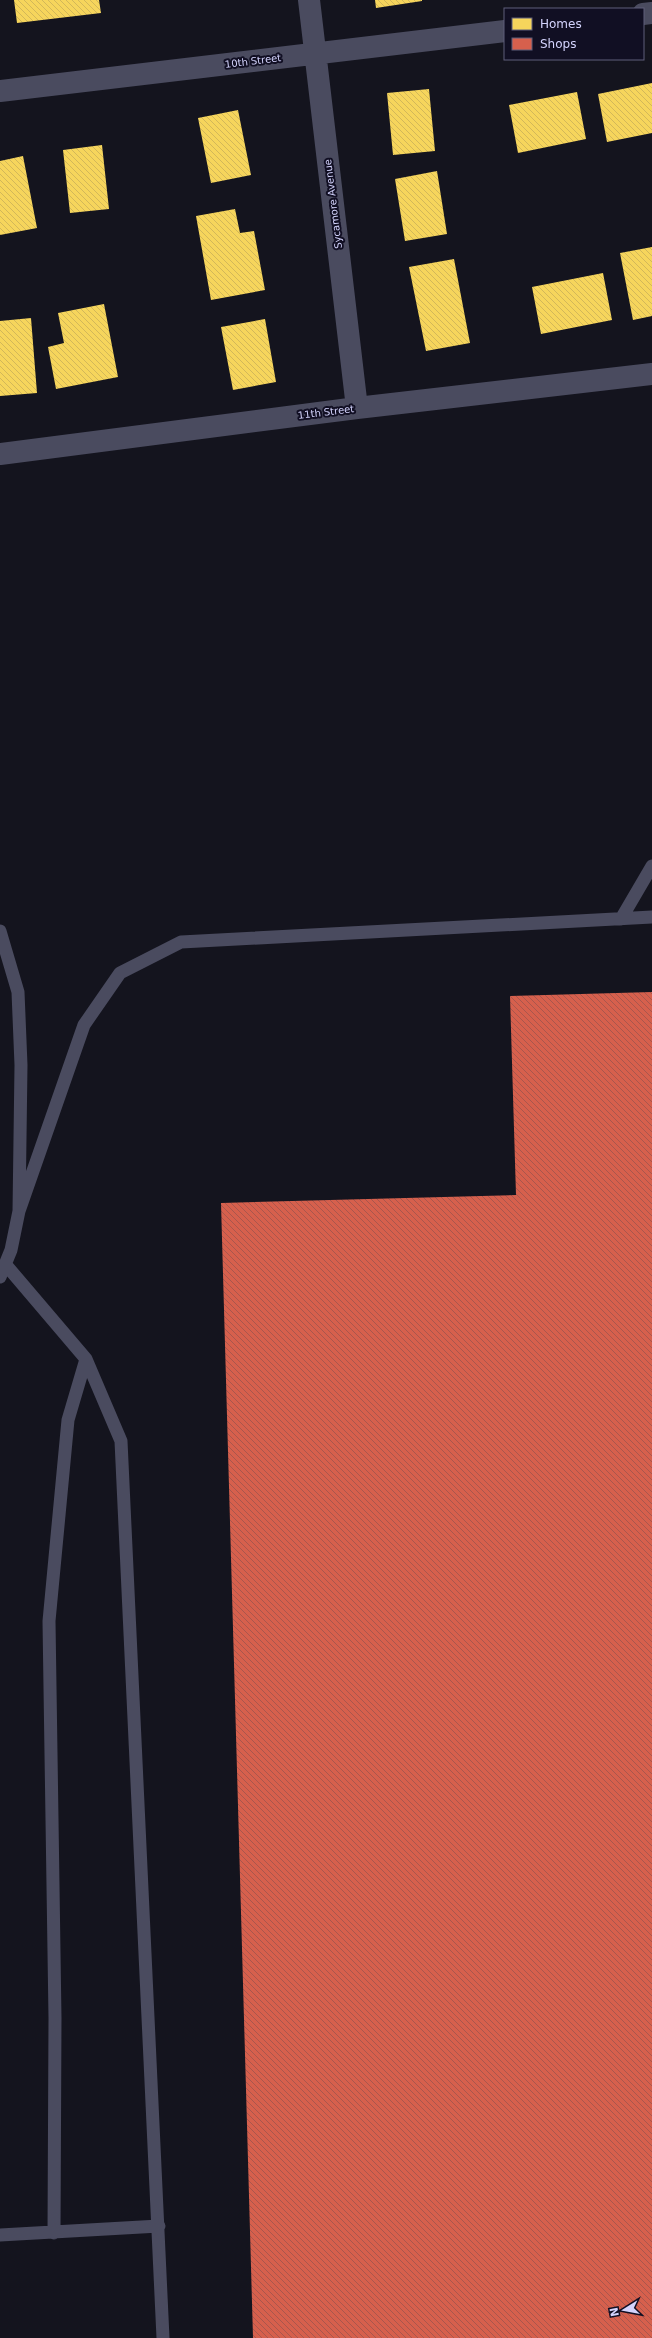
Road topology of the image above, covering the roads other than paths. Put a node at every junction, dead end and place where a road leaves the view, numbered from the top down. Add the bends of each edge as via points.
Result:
1 (309, 0) edge
2 (504, 31) edge
3 (316, 54) junction
4 (0, 91) edge
5 (652, 374) edge
6 (357, 408) junction
7 (0, 454) edge
8 (652, 866) edge
9 (652, 917) edge
10 (621, 919) junction
11 (0, 931) edge
12 (19, 1211) junction
13 (3, 1271) edge
14 (86, 1359) junction
15 (159, 2226) junction
16 (54, 2233) junction
17 (0, 2235) edge
18 (163, 2338) edge

1 - 3 street, Sycamore Avenue
2 - 3 street, 10th Street
3 - 4 street, 10th Street
3 - 6 street, Sycamore Avenue
5 - 6 street, 11th Street
6 - 7 street, 11th Street
8 - 10 lane
9 - 10 lane
10 - 12 lane via 181,942 120,973 84,1025
11 - 12 lane via 18,992 21,1065
12 - 13 lane
13 - 14 lane
14 - 15 lane via 121,1441
14 - 16 lane via 68,1420 49,1621 55,2018
15 - 16 lane
15 - 18 lane
16 - 17 lane

